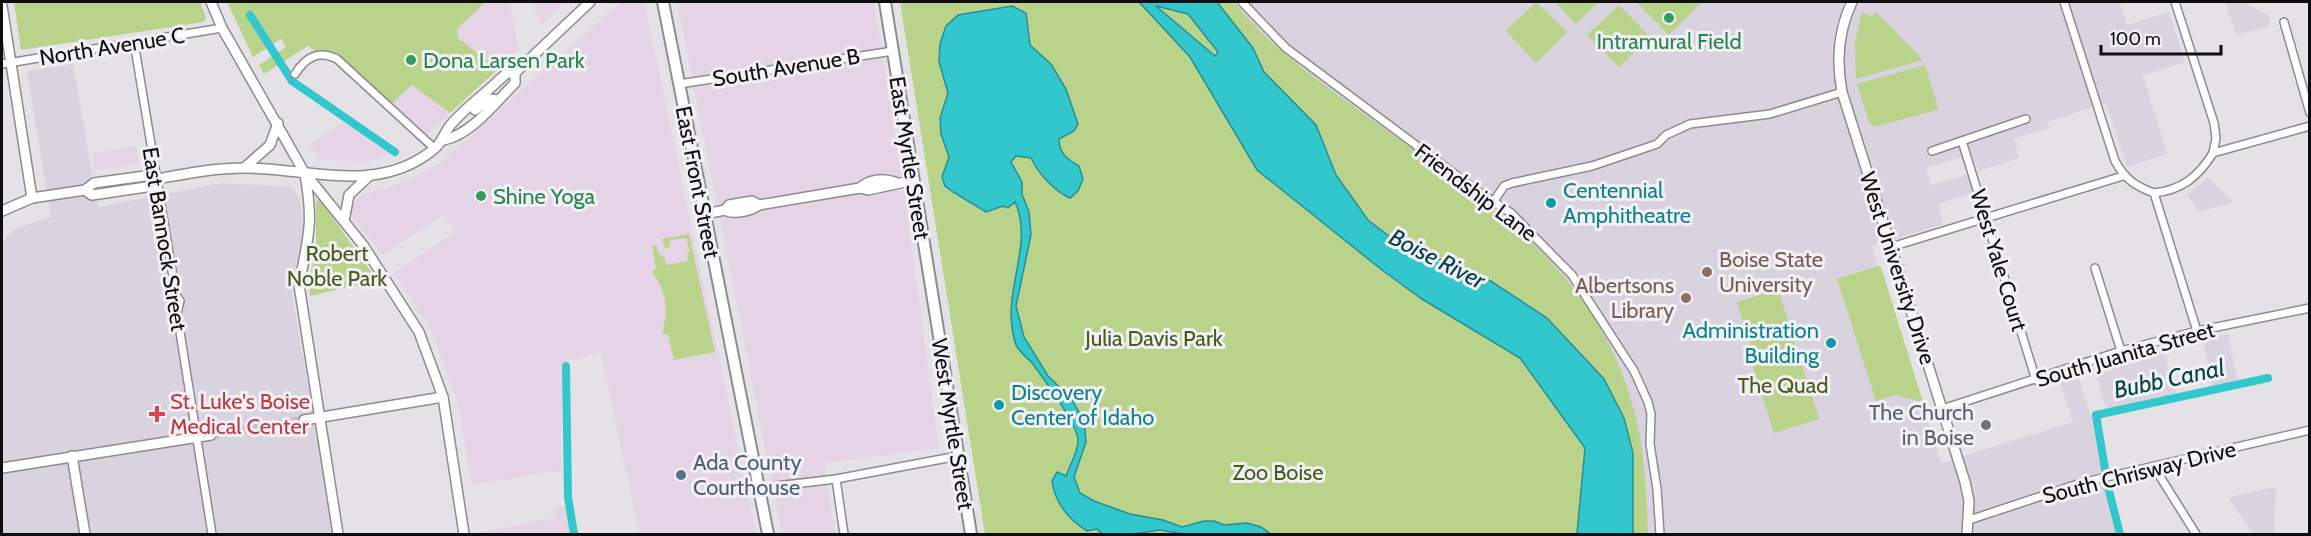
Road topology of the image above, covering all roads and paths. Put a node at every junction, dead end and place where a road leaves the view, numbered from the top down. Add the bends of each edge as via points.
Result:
1 (211, 2) edge
2 (590, 2) edge
3 (658, 2) edge
4 (663, 2) edge
5 (885, 2) edge
6 (1242, 2) edge
7 (1852, 2) edge
8 (2064, 2) edge
9 (2175, 2) edge
10 (2, 6) edge
11 (666, 16) junction
12 (2284, 22) dead end
13 (222, 28) junction
14 (134, 42) junction
15 (893, 51) junction
16 (6, 63) edge
17 (515, 73) junction
18 (295, 74) dead end
19 (679, 84) junction
20 (1842, 92) junction
21 (498, 100) junction
22 (467, 111) junction
23 (2310, 113) edge
24 (2026, 120) dead end
25 (278, 123) junction
26 (2310, 126) edge
27 (444, 140) junction
28 (1962, 141) junction
29 (434, 148) junction
30 (1932, 151) dead end
31 (2213, 153) junction
32 (244, 168) junction
33 (304, 172) junction
34 (370, 175) junction
35 (2123, 176) junction
36 (156, 179) junction
37 (914, 180) junction
38 (2154, 193) junction
39 (32, 198) junction
40 (1494, 201) junction
41 (3, 212) edge
42 (705, 214) junction
43 (1987, 219) junction
44 (344, 221) junction
45 (1891, 247) junction
46 (2096, 268) dead end
47 (2310, 308) edge
48 (935, 314) joint
49 (2197, 331) junction
50 (2121, 351) junction
51 (2036, 380) junction
52 (442, 397) junction
53 (1942, 408) junction
54 (319, 417) junction
55 (304, 420) tunnel mouth
56 (2310, 430) edge
57 (211, 435) tunnel mouth
58 (196, 437) junction
59 (72, 456) junction
60 (958, 456) junction
61 (2154, 467) junction
62 (2, 468) edge
63 (836, 479) junction
64 (759, 488) junction
65 (1969, 520) junction
66 (85, 534) edge
67 (212, 534) edge
68 (338, 534) edge
69 (464, 534) edge
70 (768, 534) edge
71 (844, 534) edge
72 (970, 534) edge
73 (1660, 534) edge
74 (1967, 534) edge
75 (2196, 534) edge

1 - 13 main road
2 - 17 main road
3 - 11 main road
4 - 11 main road, East Front Street
5 - 15 main road, East Myrtle Street
6 - 40 street, Friendship Lane via 1286,48
7 - 20 main road, West University Drive via 1838,55
8 - 35 street
9 - 31 street via 2214,123
10 - 16 main road
11 - 19 main road, East Front Street
12 - 23 street
13 - 14 street, North Avenue C
13 - 25 main road
14 - 16 street, North Avenue C
14 - 36 street, East Bannock Street
15 - 19 street, South Avenue B
15 - 37 main road, East Myrtle Street
16 - 39 main road
17 - 21 main road via 515,83
17 - 22 main road via 505,75
18 - 29 street via 318,53 337,58
19 - 42 main road, East Front Street
20 - 40 street via 1770,114 1690,124 1666,135 1657,144 1592,166 1504,186
20 - 45 main road, West University Drive
21 - 22 main road via 493,98 474,111
21 - 27 main road via 458,137
22 - 27 main road via 449,128
24 - 28 street
25 - 32 main road via 270,145
25 - 33 main road
26 - 31 street
27 - 29 main road
28 - 30 street
28 - 43 street, West Yale Court
29 - 34 main road via 396,170
31 - 38 street via 2190,181 2170,191
32 - 33 main road
32 - 36 main road via 218,168
33 - 34 main road via 325,176
33 - 44 main road
33 - 54 main road via 311,217 299,285
34 - 44 main road via 349,195
35 - 38 street
35 - 43 street
36 - 39 main road via 152,175 94,183 85,190
36 - 58 street, East Bannock Street via 180,302 177,313
37 - 42 main road
37 - 48 main road, East Myrtle Street
38 - 49 street
39 - 41 main road
40 - 73 street, Friendship Lane via 1527,227 1572,275 1642,386 1651,414 1650,444
42 - 64 main road, East Front Street
43 - 45 street
43 - 51 street, West Yale Court
44 - 52 main road via 419,332
45 - 53 main road, West University Drive
46 - 50 street
47 - 49 street, South Juanita Street
48 - 60 main road, West Myrtle Street
49 - 50 street, South Juanita Street
50 - 51 street, South Juanita Street
51 - 53 street, South Juanita Street
52 - 54 main road
52 - 69 main road
53 - 65 main road, West University Drive via 1968,492
54 - 55 main road
54 - 68 main road
56 - 61 street, South Chrisway Drive
57 - 58 main road
58 - 59 main road
58 - 67 street, East Bannock Street
59 - 62 main road
59 - 66 main road
60 - 63 street
60 - 72 main road, West Myrtle Street
61 - 65 street, South Chrisway Drive via 2081,483
61 - 75 street
63 - 64 street
63 - 71 street
64 - 70 main road, East Front Street
65 - 74 main road, West University Drive

